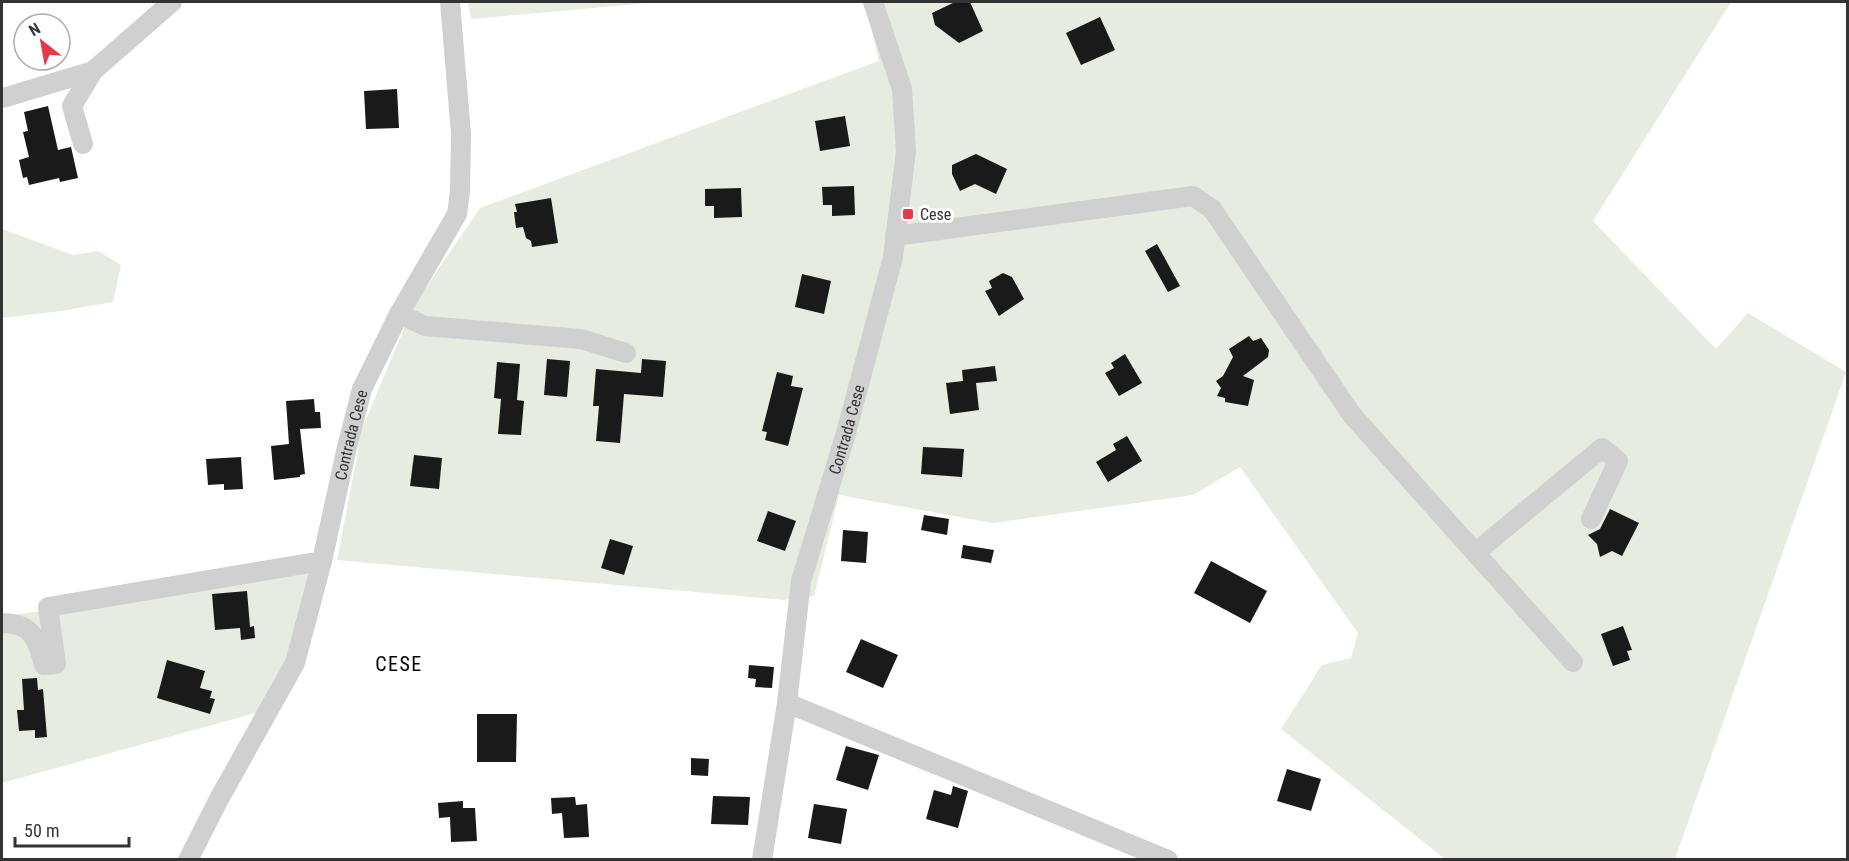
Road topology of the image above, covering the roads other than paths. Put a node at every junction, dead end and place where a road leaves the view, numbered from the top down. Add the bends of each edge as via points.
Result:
1 (172, 2) edge
2 (450, 2) edge
3 (873, 2) edge
4 (93, 71) junction
5 (3, 98) dead end
6 (83, 144) dead end
7 (895, 236) junction
8 (399, 314) junction
9 (626, 353) dead end
10 (1591, 519) dead end
11 (1476, 552) junction
12 (322, 561) junction
13 (2, 623) edge
14 (1573, 662) dead end
15 (788, 703) junction
16 (188, 860) edge
17 (762, 860) edge
18 (1168, 860) edge

1 - 4 street
2 - 8 street, Contrada Cese via 461,134 457,214
3 - 7 street, Contrada Cese via 902,88 906,151
4 - 5 street
4 - 6 street via 72,106
7 - 11 street via 1193,196 1212,209 1352,415
7 - 15 street, Contrada Cese via 870,345 801,581
8 - 9 street via 425,326 581,339
8 - 12 street, Contrada Cese via 362,389
10 - 11 street via 1618,461 1602,448
11 - 14 street
12 - 13 street via 48,607 56,664 44,665 38,643 27,628
12 - 16 street, Contrada Cese via 295,663
15 - 17 street, Contrada Cese
15 - 18 street

